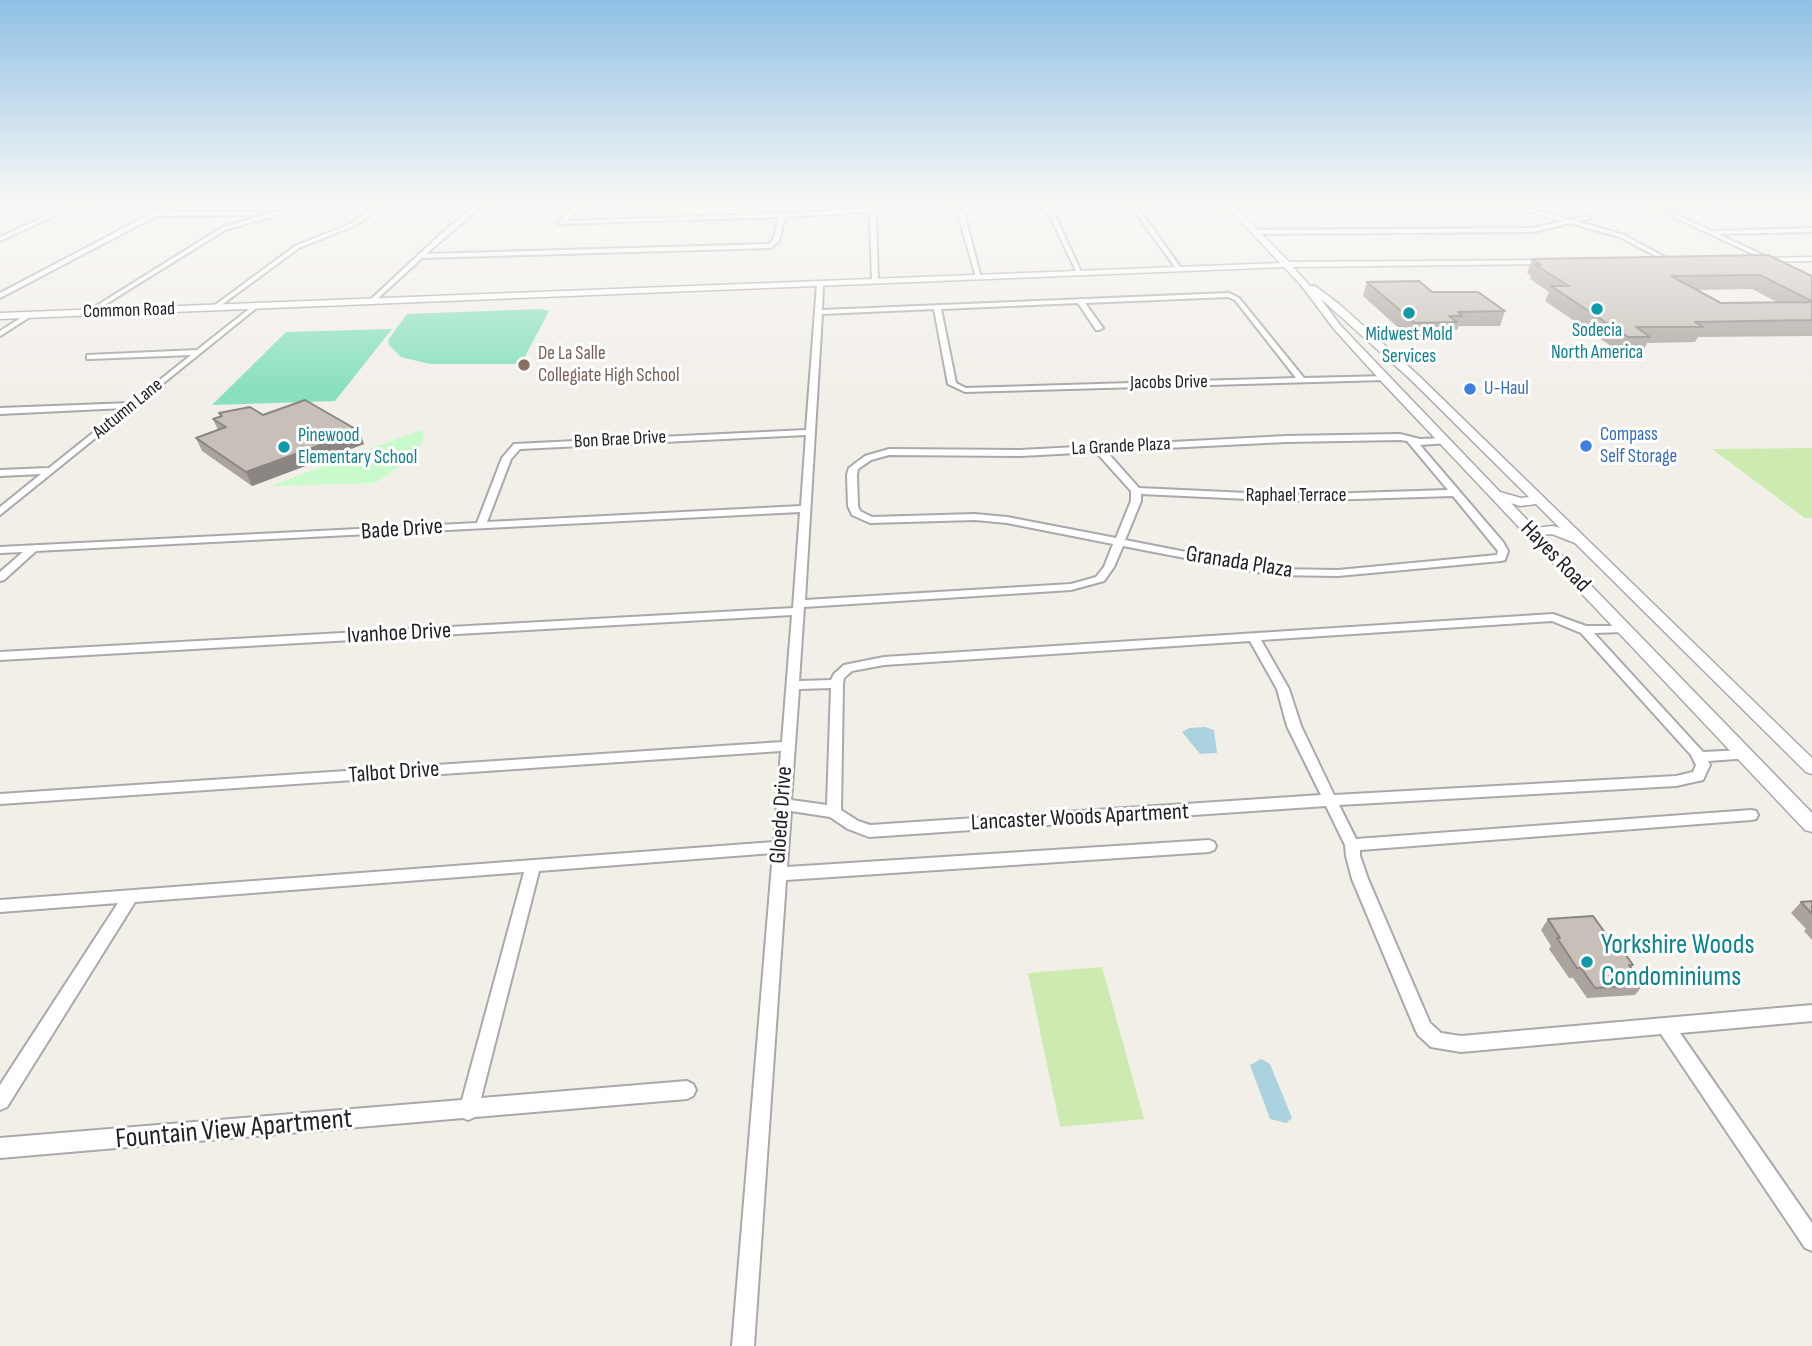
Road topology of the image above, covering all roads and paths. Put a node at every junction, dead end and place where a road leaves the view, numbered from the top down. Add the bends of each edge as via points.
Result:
1 (59, 265) edge
2 (165, 265) edge
3 (272, 265) edge
4 (411, 265) edge
5 (875, 265) edge
6 (976, 265) edge
7 (1076, 265) edge
8 (1176, 265) edge
9 (1269, 265) edge
10 (1287, 265) edge
11 (1780, 265) edge
12 (1179, 269) junction
13 (1791, 270) edge
14 (1080, 273) junction
15 (979, 277) junction
16 (875, 281) junction
17 (1304, 283) junction
18 (820, 284) junction
19 (0, 296) edge
20 (372, 301) junction
21 (1080, 301) junction
22 (256, 306) junction
23 (214, 307) junction
24 (937, 307) junction
25 (820, 312) junction
26 (88, 313) junction
27 (29, 314) junction
28 (0, 316) edge
29 (1338, 327) junction
30 (1359, 327) junction
31 (1099, 328) dead end
32 (0, 334) edge
33 (198, 352) junction
34 (90, 357) dead end
35 (1384, 379) junction
36 (1302, 380) junction
37 (954, 387) joint
38 (132, 405) junction
39 (0, 411) edge
40 (811, 432) junction
41 (1442, 438) junction
42 (1410, 439) junction
43 (1098, 448) junction
44 (51, 471) junction
45 (0, 473) edge
46 (852, 486) joint
47 (1136, 491) junction
48 (1492, 492) junction
49 (1456, 493) junction
50 (1539, 500) junction
51 (804, 509) junction
52 (0, 512) edge
53 (481, 525) junction
54 (1531, 532) junction
55 (1119, 542) junction
56 (1583, 543) junction
57 (32, 549) junction
58 (0, 550) edge
59 (0, 578) edge
60 (799, 607) junction
61 (1623, 628) junction
62 (1585, 630) junction
63 (1254, 637) junction
64 (0, 656) edge
65 (837, 684) junction
66 (793, 685) junction
67 (788, 746) junction
68 (1745, 755) junction
69 (1701, 757) junction
70 (1812, 768) edge
71 (0, 799) edge
72 (1331, 800) junction
73 (783, 805) junction
74 (834, 811) junction
75 (1751, 815) dead end
76 (1812, 825) edge
77 (1352, 845) junction
78 (1209, 846) dead end
79 (780, 847) junction
80 (533, 866) junction
81 (778, 874) junction
82 (131, 896) junction
83 (0, 906) edge
84 (1812, 1013) edge
85 (1665, 1026) junction
86 (687, 1090) dead end
87 (0, 1101) edge
88 (468, 1111) junction
89 (0, 1148) edge
90 (1812, 1241) edge
91 (743, 1346) edge

1 - 19 street
2 - 26 street
3 - 23 street
4 - 20 street
5 - 16 street
6 - 15 street
7 - 14 street
8 - 12 street
9 - 12 street, Common Road
10 - 17 street, Hayes Road
11 - 13 street
12 - 14 street, Common Road
14 - 15 street, Common Road
15 - 16 street, Common Road
16 - 18 street, Common Road
17 - 29 street, Hayes Road
17 - 30 street, Hayes Road
18 - 20 street, Common Road
18 - 25 street, Gloede Drive
20 - 22 street, Common Road
21 - 24 street
21 - 31 street
21 - 36 street via 1229,295
22 - 23 street, Common Road
22 - 33 street, Autumn Lane
23 - 26 street, Common Road
24 - 25 street
24 - 37 street
25 - 40 street, Gloede Drive
26 - 27 street, Common Road
27 - 28 street, Common Road
27 - 32 street
29 - 30 street
29 - 35 street, Hayes Road
30 - 50 street, Hayes Road
33 - 34 street
33 - 38 street, Autumn Lane
35 - 36 street, Jacobs Drive
35 - 41 street, Hayes Road
36 - 37 street, Jacobs Drive
38 - 39 street
38 - 44 street, Autumn Lane
40 - 51 street, Gloede Drive
40 - 53 street, Bon Brae Drive via 517,446 507,458
41 - 42 street, La Grande Plaza
41 - 48 street, Hayes Road
42 - 43 street, La Grande Plaza via 1276,439
42 - 49 street, Granada Plaza
43 - 46 street, La Grande Plaza via 1000,454 889,452 860,462 854,468
43 - 47 street
44 - 45 street
44 - 52 street, Autumn Lane
46 - 55 street, Granada Plaza via 856,513 870,520 993,518
47 - 49 street, Raphael Terrace via 1291,498
47 - 55 street via 1134,509
48 - 50 street via 1515,502
48 - 54 street, Hayes Road
49 - 55 street, Granada Plaza via 1499,544 1501,558 1300,574
50 - 56 street, Hayes Road
51 - 53 street, Bade Drive
51 - 60 street, Gloede Drive
53 - 57 street, Bade Drive
54 - 56 street via 1553,530
54 - 61 street, Hayes Road
55 - 60 street, Ivanhoe Drive via 1105,574 1093,583
56 - 70 street, Hayes Road
57 - 58 street, Bade Drive
57 - 59 street
60 - 64 street, Ivanhoe Drive
60 - 66 street, Gloede Drive
61 - 62 street
61 - 68 street, Hayes Road
62 - 63 street via 1567,620 1536,617
62 - 69 street
63 - 65 street via 884,661 848,668
63 - 72 street via 1283,689 1294,726
65 - 66 street
65 - 74 street
66 - 67 street, Gloede Drive
67 - 71 street, Talbot Drive
67 - 73 street, Gloede Drive
68 - 69 street
68 - 76 street, Hayes Road
69 - 72 street, Lancaster Woods Apartment via 1701,773 1676,781
72 - 74 street, Lancaster Woods Apartment via 882,832 853,825
72 - 77 street
73 - 74 street, Lancaster Woods Apartment
73 - 79 street, Gloede Drive
75 - 77 street
77 - 85 street via 1354,864 1384,938 1424,1029 1437,1041 1461,1044
78 - 81 street
79 - 80 street
79 - 81 street, Gloede Drive
80 - 82 street
80 - 88 street
81 - 91 street, Gloede Drive
82 - 83 street
82 - 87 street
84 - 85 street
85 - 90 street
86 - 88 street, Fountain View Apartment
88 - 89 street, Fountain View Apartment

